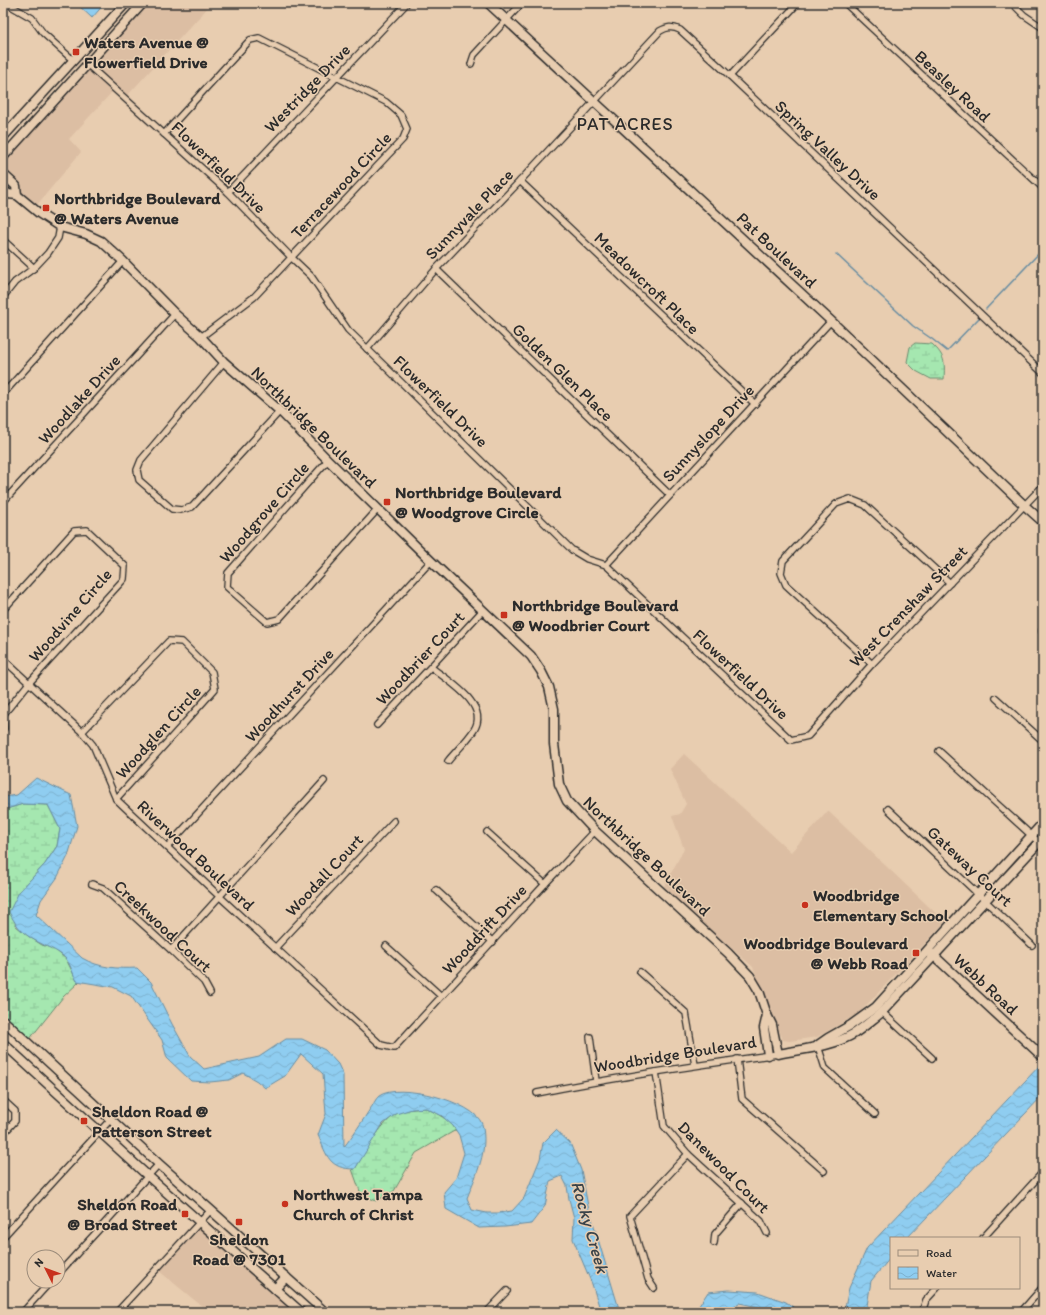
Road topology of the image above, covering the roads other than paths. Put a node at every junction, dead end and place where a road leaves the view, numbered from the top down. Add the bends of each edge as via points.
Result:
1 (6, 3) edge
2 (126, 3) edge
3 (143, 3) edge
4 (407, 3) edge
5 (488, 3) edge
6 (522, 3) edge
7 (798, 3) edge
8 (845, 3) edge
9 (1012, 3) edge
10 (117, 13) junction
11 (506, 20) junction
12 (1043, 28) edge
13 (72, 63) junction
14 (87, 64) junction
15 (471, 64) dead end
16 (730, 76) junction
17 (338, 77) junction
18 (62, 92) junction
19 (594, 102) junction
20 (164, 134) junction
21 (3, 138) edge
22 (3, 157) edge
23 (3, 174) edge
24 (520, 182) junction
25 (1043, 188) edge
26 (3, 189) edge
27 (228, 192) junction
28 (17, 195) junction
29 (60, 227) junction
30 (3, 240) edge
31 (292, 258) junction
32 (123, 261) junction
33 (34, 268) junction
34 (436, 269) junction
35 (3, 297) edge
36 (175, 314) junction
37 (832, 321) junction
38 (201, 337) junction
39 (367, 349) junction
40 (224, 362) junction
41 (1043, 373) edge
42 (3, 394) edge
43 (755, 404) junction
44 (280, 411) junction
45 (328, 460) junction
46 (1043, 486) edge
47 (670, 495) junction
48 (3, 502) edge
49 (1024, 505) junction
50 (378, 509) junction
51 (1043, 522) edge
52 (431, 561) junction
53 (606, 565) junction
54 (950, 583) junction
55 (3, 610) edge
56 (483, 610) junction
57 (3, 659) edge
58 (872, 664) junction
59 (431, 667) junction
60 (29, 683) junction
61 (996, 698) dead end
62 (377, 725) dead end
63 (4, 728) edge
64 (82, 732) junction
65 (791, 740) joint
66 (1043, 741) edge
67 (939, 751) dead end
68 (448, 761) dead end
69 (324, 781) dead end
70 (116, 799) junction
71 (888, 809) dead end
72 (394, 821) dead end
73 (1043, 823) edge
74 (595, 831) junction
75 (487, 832) dead end
76 (1032, 835) junction
77 (1042, 842) edge
78 (167, 847) junction
79 (92, 884) dead end
80 (545, 884) junction
81 (436, 890) dead end
82 (979, 893) junction
83 (219, 896) junction
84 (985, 900) junction
85 (493, 942) junction
86 (1032, 945) dead end
87 (386, 946) dead end
88 (275, 948) junction
89 (171, 950) junction
90 (930, 953) junction
91 (640, 972) dead end
92 (210, 993) dead end
93 (441, 996) junction
94 (882, 1012) junction
95 (767, 1015) junction
96 (3, 1020) edge
97 (590, 1037) dead end
98 (3, 1043) edge
99 (818, 1046) junction
100 (394, 1048) joint
101 (778, 1054) junction
102 (768, 1055) junction
103 (1043, 1056) edge
104 (932, 1058) dead end
105 (737, 1059) junction
106 (695, 1065) junction
107 (656, 1072) junction
108 (596, 1081) junction
109 (537, 1093) dead end
110 (3, 1100) edge
111 (876, 1114) dead end
112 (110, 1119) junction
113 (99, 1132) junction
114 (3, 1134) edge
115 (688, 1154) junction
116 (159, 1164) junction
117 (824, 1172) dead end
118 (1043, 1172) edge
119 (148, 1176) junction
120 (742, 1203) junction
121 (210, 1211) junction
122 (200, 1222) junction
123 (767, 1233) dead end
124 (3, 1237) edge
125 (984, 1237) edge
126 (714, 1243) dead end
127 (66, 1265) edge
128 (286, 1277) junction
129 (1043, 1287) edge
130 (654, 1288) dead end
131 (44, 1289) edge
132 (275, 1289) junction
133 (936, 1289) edge
134 (508, 1291) dead end
135 (23, 1312) edge
136 (117, 1312) edge
137 (301, 1312) edge
138 (325, 1312) edge
139 (487, 1312) edge
140 (922, 1312) edge
141 (1020, 1312) edge

1 - 13 street via 32,18
2 - 10 street
3 - 14 street
4 - 17 street, Westridge Drive
5 - 11 street, Pat Boulevard
6 - 11 street
7 - 16 street
8 - 25 street, Beasley Road
9 - 12 street
10 - 13 street
10 - 14 street via 116,21 92,49
11 - 15 street via 474,55
11 - 19 street, Pat Boulevard
13 - 18 street via 70,76
13 - 21 street
14 - 18 street
14 - 20 street, Flowerfield Drive
16 - 19 street, Spring Valley Drive via 680,30 668,27 660,31
16 - 41 street, Spring Valley Drive
17 - 20 street, Terracewood Circle via 259,38 250,40
17 - 27 street, Westridge Drive
17 - 31 street, Terracewood Circle via 386,102 401,115 407,129 403,139
18 - 22 street
19 - 24 street, Sunnyvale Place
19 - 37 street, Pat Boulevard
20 - 27 street, Flowerfield Drive
23 - 28 street, Northbridge Boulevard via 16,186
24 - 34 street, Sunnyvale Place
24 - 43 street, Meadowcroft Place
26 - 28 street, Northbridge Boulevard via 8,194
27 - 31 street, Flowerfield Drive
28 - 29 street, Northbridge Boulevard
29 - 32 street, Northbridge Boulevard via 101,241
29 - 33 street via 58,238
30 - 33 street
31 - 38 street, Terracewood Circle via 254,297
31 - 39 street, Flowerfield Drive via 311,276 348,330
32 - 36 street, Northbridge Boulevard
32 - 42 street
33 - 35 street via 15,282
34 - 39 street, Sunnyvale Place
34 - 47 street, Golden Glen Place
36 - 38 street, Northbridge Boulevard
36 - 48 street, Woodlake Drive
37 - 43 street, Sunnyslope Drive
37 - 49 street, Pat Boulevard
38 - 40 street, Northbridge Boulevard
39 - 53 street, Flowerfield Drive via 572,550 586,559
40 - 44 street, Northbridge Boulevard
40 - 44 street via 141,460 137,470 139,480 172,509 192,507
43 - 47 street, Sunnyslope Drive
44 - 45 street, Northbridge Boulevard
45 - 50 street, Northbridge Boulevard
45 - 50 street, Woodgrove Circle via 228,573 227,587 267,622 279,619
46 - 49 street, West Crenshaw Street
47 - 53 street, Sunnyslope Drive
49 - 51 street, Pat Boulevard
49 - 54 street, West Crenshaw Street
50 - 52 street, Northbridge Boulevard
52 - 56 street, Northbridge Boulevard
52 - 78 street, Woodhurst Drive
53 - 65 street, Flowerfield Drive
54 - 58 street, West Crenshaw Street
54 - 58 street via 864,505 850,499 836,504 783,561 781,573 786,585
55 - 60 street, Woodvine Circle via 74,531 87,530 125,566 124,579
56 - 59 street, Woodbrier Court
56 - 74 street, Northbridge Boulevard via 531,656 541,671 549,687 554,709 554,744 559,784 567,801
57 - 60 street, Riverwood Boulevard
58 - 65 street, West Crenshaw Street via 808,736
59 - 62 street, Woodbrier Court
59 - 68 street via 467,696 476,709 478,720 474,730
60 - 63 street via 4,715
60 - 64 street, Riverwood Boulevard
61 - 66 street
64 - 70 street, Riverwood Boulevard via 93,745
64 - 70 street, Woodglen Circle via 169,641 182,642 212,672 215,689
67 - 76 street
69 - 83 street
70 - 78 street, Riverwood Boulevard
71 - 82 street, Gateway Court
72 - 88 street, Woodall Court
73 - 76 street, Woodbridge Boulevard
74 - 80 street, Wooddrift Drive
74 - 95 street, Northbridge Boulevard via 740,965 759,991
75 - 80 street
76 - 77 street
76 - 82 street, Woodbridge Boulevard
77 - 84 street, Woodbridge Boulevard
78 - 83 street, Riverwood Boulevard
79 - 89 street, Creekwood Court via 103,888
80 - 85 street, Wooddrift Drive
81 - 85 street
82 - 84 street, Gateway Court
82 - 90 street, Woodbridge Boulevard
83 - 88 street, Riverwood Boulevard
83 - 89 street
84 - 86 street, Gateway Court
84 - 90 street, Woodbridge Boulevard
85 - 93 street, Wooddrift Drive
87 - 93 street
88 - 100 street, Riverwood Boulevard via 382,1045
89 - 92 street, Creekwood Court via 204,982
90 - 94 street, Woodbridge Boulevard
90 - 99 street, Woodbridge Boulevard via 876,1007
90 - 103 street, Webb Road
91 - 106 street via 686,1013
93 - 100 street, Wooddrift Drive
94 - 99 street, Woodbridge Boulevard via 856,1032
94 - 104 street
95 - 101 street, Northbridge Boulevard via 772,1025
95 - 102 street, Northbridge Boulevard via 764,1028
96 - 112 street
97 - 108 street
98 - 113 street
99 - 101 street, Woodbridge Boulevard
99 - 111 street via 825,1068
101 - 102 street, Woodbridge Boulevard
102 - 105 street, Woodbridge Boulevard
105 - 106 street, Woodbridge Boulevard
105 - 117 street via 742,1098
106 - 107 street, Woodbridge Boulevard
107 - 108 street, Woodbridge Boulevard
107 - 115 street, Danewood Court via 664,1126
108 - 109 street, Woodbridge Boulevard
110 - 114 street via 15,1111 15,1121
112 - 113 street
112 - 116 street
113 - 119 street
113 - 124 street
115 - 120 street, Danewood Court
115 - 130 street via 630,1216 648,1280
116 - 119 street
116 - 121 street
118 - 125 street
119 - 122 street
119 - 127 street
120 - 123 street, Danewood Court via 761,1221
120 - 126 street via 715,1234
121 - 122 street
121 - 128 street
122 - 132 street
122 - 136 street
128 - 132 street
128 - 138 street
129 - 141 street
131 - 135 street
132 - 137 street
133 - 140 street via 926,1300
134 - 139 street

